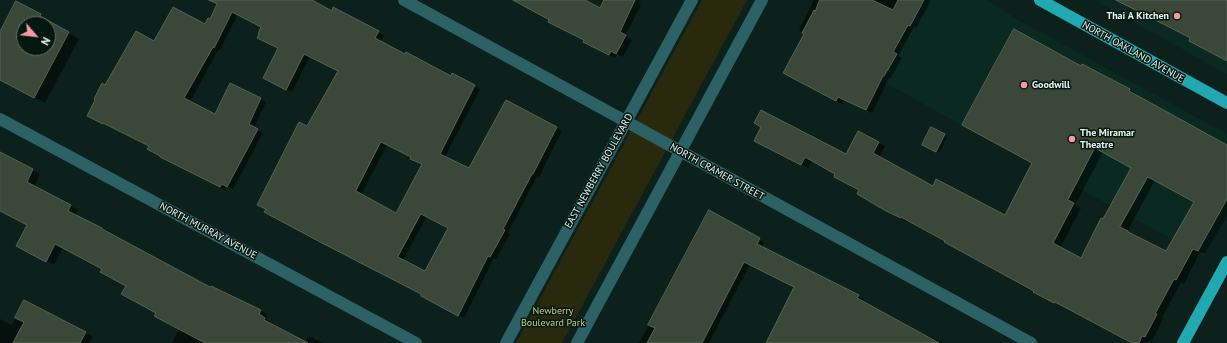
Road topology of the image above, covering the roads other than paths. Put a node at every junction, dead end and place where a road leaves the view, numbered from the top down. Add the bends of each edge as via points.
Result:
1 (404, 0) edge
2 (692, 0) edge
3 (762, 0) edge
4 (1040, 0) edge
5 (1227, 103) edge
6 (0, 119) edge
7 (626, 122) junction
8 (680, 152) junction
9 (1227, 262) edge
10 (416, 343) edge
11 (506, 343) edge
12 (577, 343) edge
13 (1031, 343) edge
14 (1183, 343) edge

1 - 7 street, NORTH CRAMER STREET
2 - 7 street, EAST NEWBERRY BOULEVARD
3 - 8 street
4 - 5 main road, NORTH OAKLAND AVENUE
6 - 10 street, NORTH MURRAY AVENUE
7 - 8 street, NORTH CRAMER STREET
7 - 11 street, EAST NEWBERRY BOULEVARD
8 - 12 street
8 - 13 street, NORTH CRAMER STREET
9 - 14 main road

